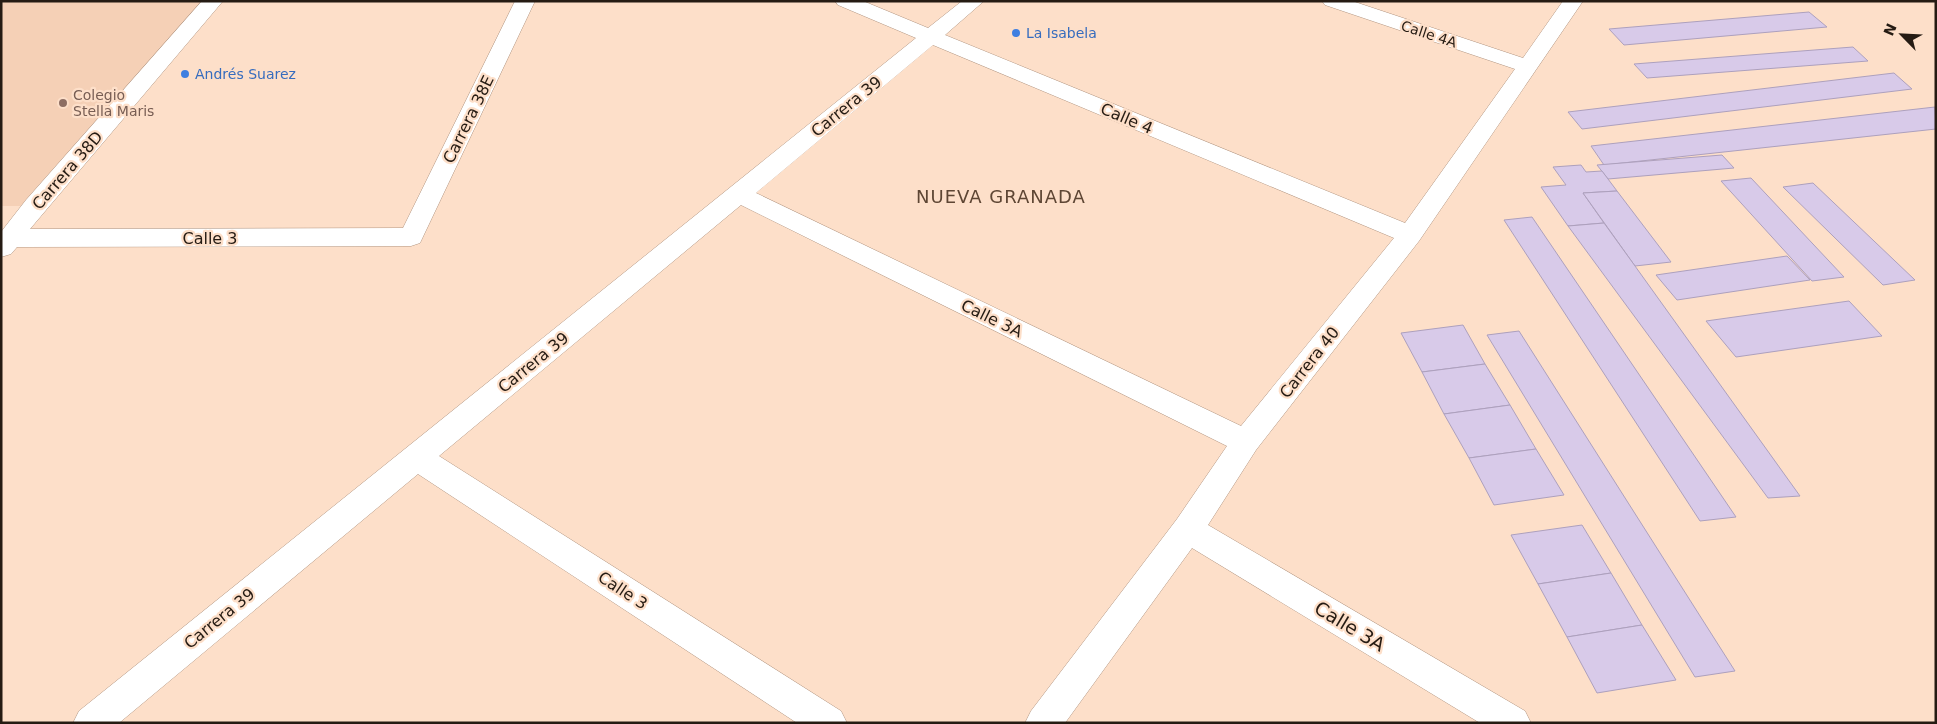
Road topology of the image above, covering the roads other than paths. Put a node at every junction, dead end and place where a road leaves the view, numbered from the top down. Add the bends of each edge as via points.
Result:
1 (213, 1) edge
2 (525, 1) edge
3 (845, 1) edge
4 (974, 1) edge
5 (1332, 1) edge
6 (1573, 1) edge
7 (931, 36) junction
8 (1527, 66) junction
9 (738, 194) junction
10 (1410, 235) junction
11 (411, 237) joint
12 (5, 244) edge
13 (1246, 442) junction
14 (416, 457) junction
15 (1188, 529) junction
16 (91, 723) edge
17 (829, 723) edge
18 (1043, 723) edge
19 (1513, 723) edge

1 - 12 street, Carrera 38D
2 - 11 street, Carrera 38E
3 - 7 street, Calle 4
4 - 7 street, Carrera 39
5 - 8 street, Calle 4A
6 - 8 street, Carrera 40
7 - 9 street, Carrera 39
7 - 10 street, Calle 4
8 - 10 street, Carrera 40
9 - 13 street, Calle 3A
9 - 14 street, Carrera 39
10 - 13 street, Carrera 40
11 - 12 street, Calle 3
13 - 15 street, Carrera 40
14 - 16 street, Carrera 39
14 - 17 street, Calle 3
15 - 18 street, Carrera 40
15 - 19 street, Calle 3A

